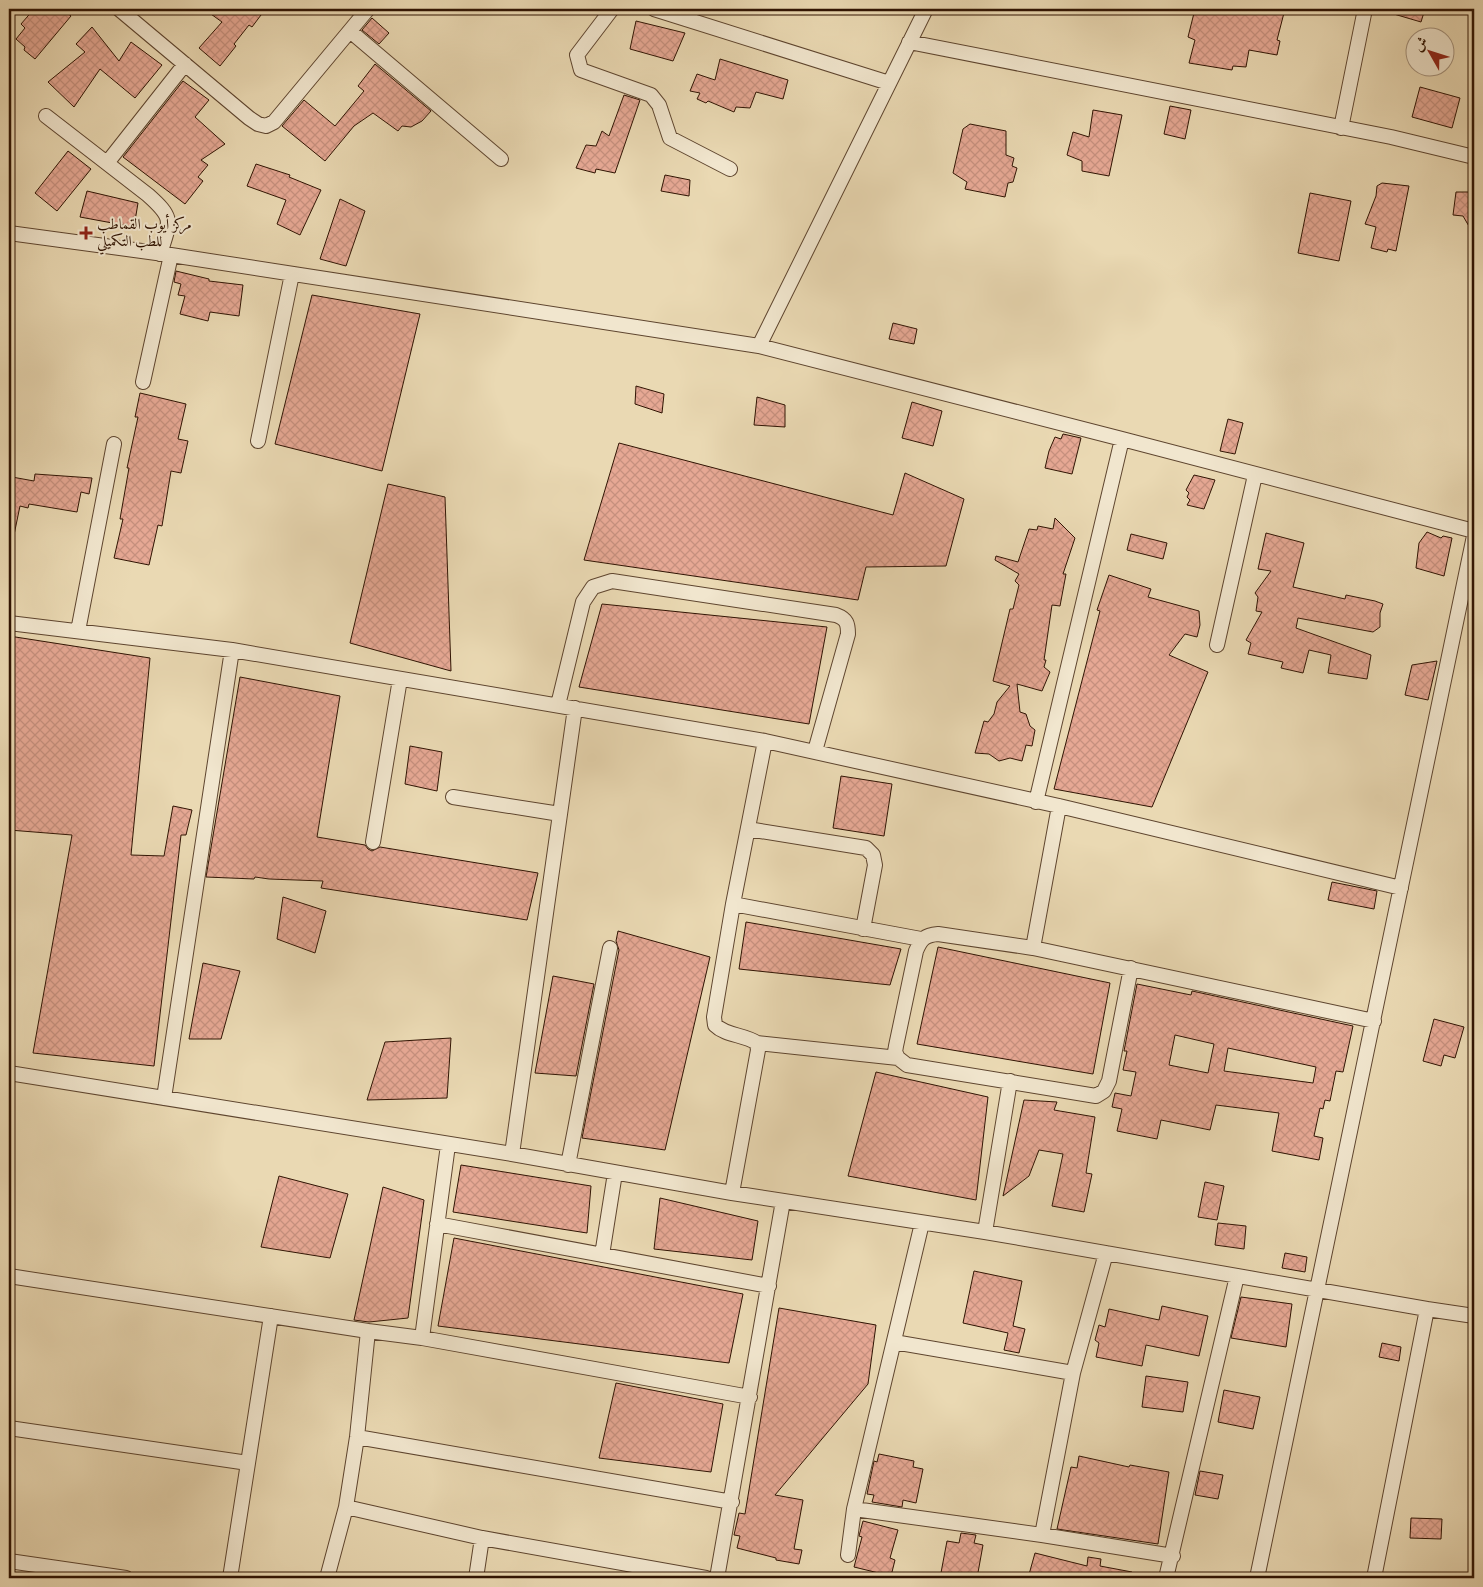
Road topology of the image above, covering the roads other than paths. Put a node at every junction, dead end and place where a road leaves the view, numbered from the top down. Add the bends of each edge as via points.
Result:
1 (119, 9) edge
2 (368, 9) edge
3 (612, 9) edge
4 (654, 9) edge
5 (926, 9) edge
6 (1365, 9) edge
7 (350, 31) junction
8 (909, 42) junction
9 (185, 64) junction
10 (889, 83) junction
11 (46, 116) dead end
12 (1341, 128) junction
13 (1474, 157) edge
14 (501, 159) dead end
15 (107, 163) junction
16 (730, 168) dead end
17 (9, 233) edge
18 (165, 255) junction
19 (292, 274) junction
20 (759, 346) junction
21 (143, 382) dead end
22 (1122, 439) junction
23 (258, 441) dead end
24 (114, 444) dead end
25 (1255, 474) junction
26 (1474, 531) edge
27 (1474, 536) edge
28 (9, 623) edge
29 (78, 632) junction
30 (1217, 645) dead end
31 (232, 650) junction
32 (400, 679) junction
33 (558, 705) junction
34 (575, 708) junction
35 (765, 741) junction
36 (815, 751) junction
37 (453, 797) dead end
38 (1036, 802) junction
39 (1059, 806) junction
40 (560, 814) junction
41 (748, 829) junction
42 (372, 842) dead end
43 (1402, 888) junction
44 (733, 904) junction
45 (863, 929) junction
46 (921, 939) junction
47 (610, 948) dead end
48 (1033, 948) junction
49 (1131, 968) junction
50 (1374, 1021) junction
51 (756, 1042) junction
52 (898, 1058) junction
53 (9, 1073) edge
54 (1010, 1081) junction
55 (164, 1098) junction
56 (448, 1145) junction
57 (512, 1154) junction
58 (568, 1164) junction
59 (615, 1173) junction
60 (732, 1193) junction
61 (783, 1201) junction
62 (922, 1223) junction
63 (438, 1224) junction
64 (985, 1232) junction
65 (1106, 1253) junction
66 (602, 1254) junction
67 (9, 1276) edge
68 (1237, 1276) junction
69 (769, 1286) junction
70 (1318, 1289) junction
71 (1427, 1309) junction
72 (271, 1316) junction
73 (1474, 1316) edge
74 (368, 1331) junction
75 (422, 1338) junction
76 (894, 1342) junction
77 (1073, 1373) junction
78 (750, 1397) junction
79 (9, 1428) edge
80 (357, 1437) junction
81 (248, 1463) junction
82 (732, 1502) junction
83 (346, 1507) junction
84 (854, 1509) junction
85 (1042, 1535) junction
86 (482, 1538) junction
87 (848, 1555) dead end
88 (1172, 1556) junction
89 (9, 1561) edge
90 (126, 1578) edge
91 (230, 1578) edge
92 (327, 1578) edge
93 (476, 1578) edge
94 (706, 1578) edge
95 (717, 1578) edge
96 (1166, 1578) edge
97 (1257, 1578) edge
98 (1374, 1578) edge

1 - 9 street
2 - 7 street
3 - 16 street via 577,55 582,70 651,95 659,105 670,138
4 - 10 street
5 - 8 street
6 - 12 street
7 - 9 street via 274,122 266,126 250,118
7 - 14 street
8 - 10 street
8 - 12 street
9 - 15 street
10 - 20 street
11 - 15 street
12 - 13 street
15 - 18 street via 163,208 168,218
17 - 18 street
18 - 19 street
18 - 21 street
19 - 20 street
19 - 23 street
20 - 22 street
22 - 25 street
22 - 38 street
24 - 29 street
25 - 26 street
25 - 30 street
27 - 43 street
28 - 29 street
29 - 31 street
31 - 32 street
31 - 55 street
32 - 33 street
32 - 42 street
33 - 34 street
33 - 36 street via 584,602 593,588 612,581 836,615 848,625 848,634
34 - 35 street
34 - 40 street
35 - 36 street
35 - 41 street
36 - 38 street
37 - 40 street
38 - 39 street
39 - 43 street
39 - 48 street
40 - 57 street
41 - 44 street
41 - 45 street via 866,848 876,865
43 - 50 street
44 - 45 street
44 - 51 street via 714,1025 721,1031
45 - 46 street
46 - 48 street via 928,934 938,934
46 - 52 street via 896,1046
47 - 58 street
48 - 49 street
49 - 50 street
49 - 54 street via 1109,1081 1104,1092 1096,1096
50 - 70 street
51 - 52 street
51 - 60 street via 758,1050
52 - 54 street via 907,1065
53 - 55 street
54 - 64 street
55 - 56 street
56 - 57 street
56 - 63 street
57 - 58 street
58 - 59 street
59 - 60 street
59 - 66 street
60 - 61 street
61 - 62 street
61 - 69 street
62 - 64 street
62 - 76 street
63 - 66 street
63 - 75 street
64 - 65 street
65 - 68 street
65 - 77 street
66 - 69 street
67 - 72 street
68 - 70 street
68 - 88 street
69 - 78 street
70 - 71 street
70 - 97 street
71 - 73 street
71 - 98 street
72 - 74 street
72 - 81 street
74 - 75 street
74 - 80 street
75 - 78 street
76 - 77 street
76 - 84 street
77 - 85 street
78 - 82 street
79 - 81 street
80 - 82 street
80 - 83 street
81 - 91 street
82 - 95 street
83 - 86 street
83 - 92 street
84 - 85 street
84 - 87 street
85 - 88 street
86 - 93 street
86 - 94 street
88 - 96 street
89 - 90 street

